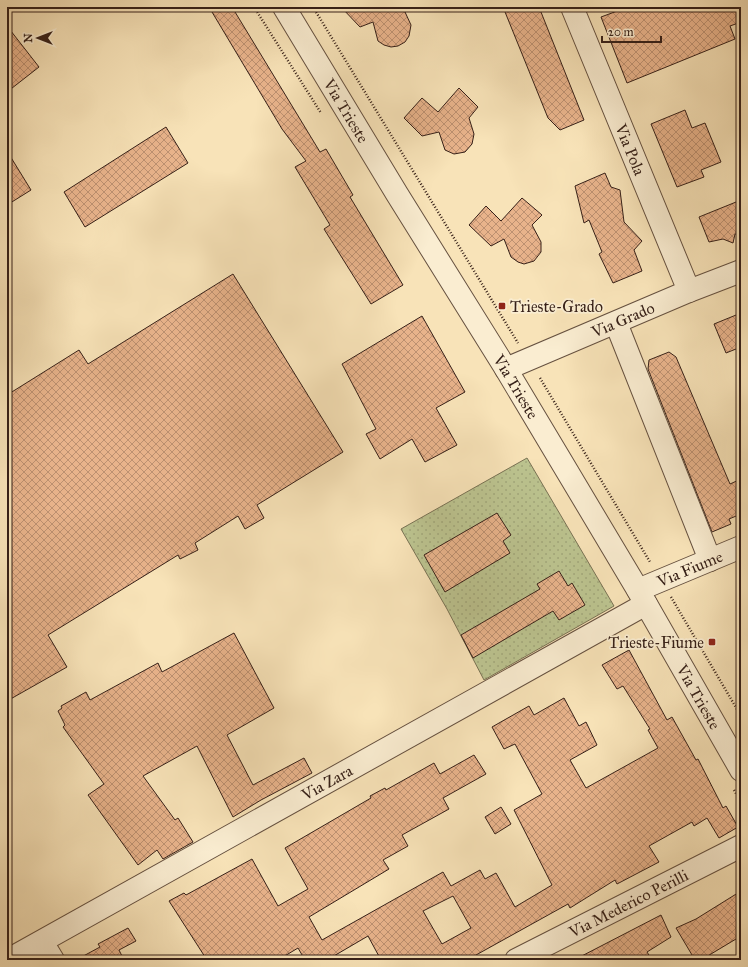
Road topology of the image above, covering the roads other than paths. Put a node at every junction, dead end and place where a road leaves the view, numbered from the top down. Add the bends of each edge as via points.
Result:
1 (284, 7) edge
2 (572, 7) edge
3 (741, 271) edge
4 (689, 291) junction
5 (616, 323) junction
6 (506, 369) junction
7 (741, 547) edge
8 (710, 560) junction
9 (642, 597) junction
10 (741, 770) edge
11 (741, 846) edge
12 (47, 951) edge
13 (8, 960) edge
14 (516, 960) edge

1 - 6 street, Via Trieste via 396,194
2 - 4 street, Via Pola
3 - 4 street, Via Grado
4 - 5 street, Via Grado
5 - 6 street, Via Grado
5 - 8 street
6 - 9 street, Via Trieste
7 - 8 street, Via Fiume
8 - 9 street, Via Fiume
9 - 10 street, Via Trieste
9 - 12 street, Via Zara
11 - 14 street, Via Mederico Perilli
12 - 13 street, Via Zara

